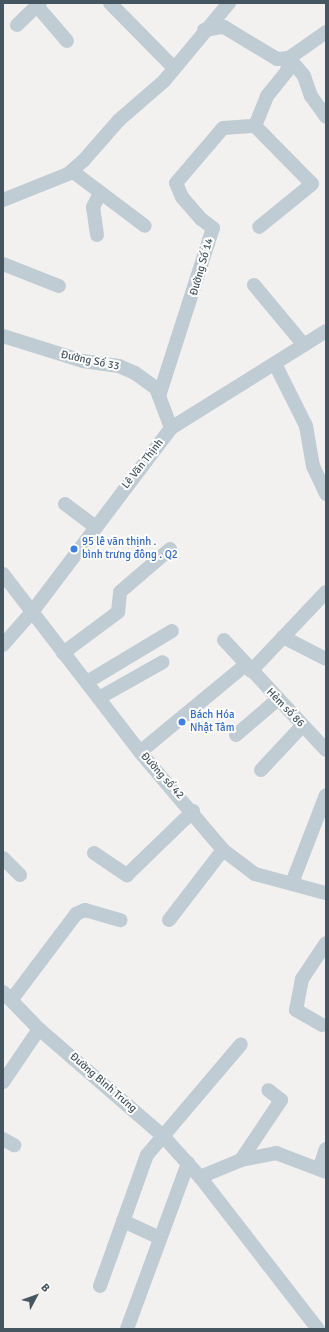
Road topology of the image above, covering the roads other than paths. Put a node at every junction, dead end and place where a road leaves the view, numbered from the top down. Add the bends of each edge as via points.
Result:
1 (110, 3) edge
2 (229, 3) edge
3 (34, 5) edge
4 (17, 25) dead end
5 (204, 30) junction
6 (326, 32) edge
7 (67, 41) dead end
8 (289, 58) junction
9 (174, 68) junction
10 (326, 117) edge
11 (255, 126) junction
12 (72, 171) junction
13 (100, 194) junction
14 (3, 200) edge
15 (145, 226) dead end
16 (259, 227) dead end
17 (97, 235) dead end
18 (3, 264) edge
19 (254, 285) dead end
20 (59, 286) dead end
21 (326, 331) edge
22 (3, 336) edge
23 (304, 345) junction
24 (275, 364) junction
25 (159, 396) junction
26 (171, 428) junction
27 (326, 494) edge
28 (64, 504) dead end
29 (94, 526) junction
30 (170, 549) dead end
31 (3, 574) edge
32 (326, 592) edge
33 (32, 612) junction
34 (172, 631) dead end
35 (283, 638) junction
36 (224, 640) dead end
37 (3, 645) edge
38 (63, 652) junction
39 (326, 659) edge
40 (163, 662) dead end
41 (248, 668) junction
42 (87, 682) junction
43 (99, 698) junction
44 (277, 700) junction
45 (302, 726) junction
46 (236, 735) dead end
47 (326, 750) edge
48 (140, 752) junction
49 (261, 770) dead end
50 (326, 795) edge
51 (192, 812) junction
52 (223, 850) junction
53 (94, 853) dead end
54 (3, 858) edge
55 (20, 875) dead end
56 (292, 883) junction
57 (325, 890) edge
58 (121, 920) dead end
59 (169, 920) dead end
60 (326, 943) edge
61 (7, 995) edge
62 (322, 1025) dead end
63 (39, 1029) junction
64 (241, 1044) dead end
65 (3, 1082) edge
66 (268, 1090) dead end
67 (162, 1135) junction
68 (326, 1149) edge
69 (241, 1160) junction
70 (188, 1163) junction
71 (322, 1171) edge
72 (200, 1177) junction
73 (123, 1221) junction
74 (160, 1238) junction
75 (100, 1286) dead end
76 (127, 1329) edge
77 (318, 1329) edge

1 - 9 street
2 - 5 street
3 - 4 street
3 - 7 street
5 - 8 street via 224,27 277,59
5 - 9 street
6 - 8 street
8 - 10 street via 304,76 311,96
8 - 11 street via 287,71 267,96
9 - 12 street
11 - 16 street via 312,184
11 - 25 street, Đường Số 14 via 223,128 176,183 182,196 201,219 213,228
12 - 13 street
12 - 14 street via 45,185
13 - 15 street
13 - 17 street via 93,206
18 - 20 street
19 - 23 street
21 - 23 street, Lê Văn Thịnh
22 - 25 street, Đường Số 33 via 84,360 119,366 156,388
23 - 24 street, Lê Văn Thịnh
24 - 26 street, Lê Văn Thịnh
24 - 27 street via 306,426 313,466
25 - 26 street, Đường Số 33
26 - 29 street, Lê Văn Thịnh
28 - 29 street
29 - 33 street, Lê Văn Thịnh
30 - 38 street via 120,592 118,612
31 - 33 street, Đường số 42
32 - 35 street
33 - 37 street, Lê Văn Thịnh
33 - 38 street, Đường số 42
34 - 42 street
35 - 39 street
35 - 41 street
36 - 41 street, Hẻm số 86
38 - 42 street, Đường số 42
40 - 43 street
41 - 44 street, Hẻm số 86
41 - 48 street
42 - 43 street, Đường số 42
43 - 48 street, Đường số 42
44 - 45 street, Hẻm số 86
44 - 46 street
45 - 47 street, Hẻm số 86
45 - 49 street
48 - 51 street, Đường số 42
50 - 56 street
51 - 52 street, Đường số 42
51 - 53 street via 127,875
52 - 56 street, Đường số 42 via 255,874
52 - 59 street
54 - 55 street
56 - 57 street, Đường số 42
58 - 61 street via 85,910 76,914
60 - 62 street via 302,979 296,1010
61 - 63 street, Đường Bình Trưng
63 - 65 street
63 - 67 street, Đường Bình Trưng
64 - 67 street
66 - 69 street via 281,1100
67 - 70 street, Đường Bình Trưng
67 - 73 street via 147,1155
68 - 71 street
69 - 71 street via 276,1153
69 - 72 street
70 - 72 street, Đường Bình Trưng
70 - 74 street
72 - 77 street, Đường Bình Trưng
73 - 74 street
73 - 75 street
74 - 76 street

